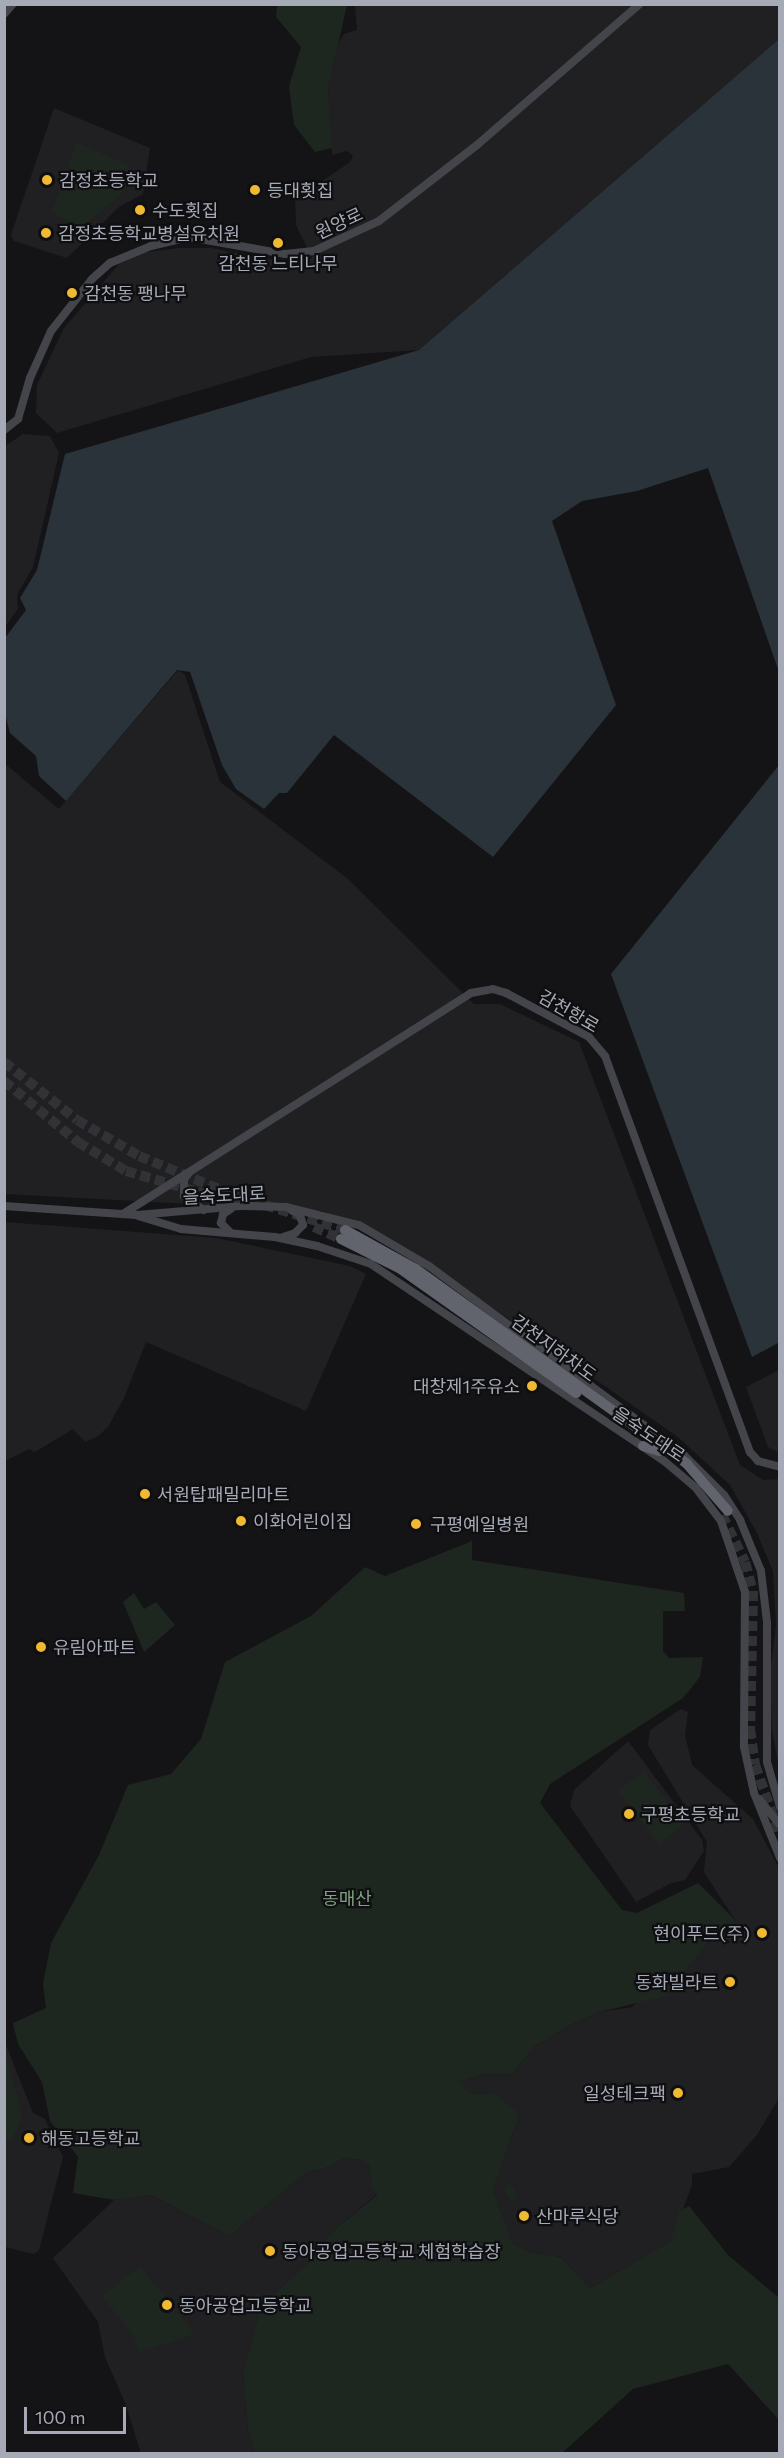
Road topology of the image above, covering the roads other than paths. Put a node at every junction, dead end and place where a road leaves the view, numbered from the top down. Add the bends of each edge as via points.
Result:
1 (13, 4) edge
2 (640, 4) edge
3 (4, 14) edge
4 (4, 430) edge
5 (194, 1168) junction
6 (4, 1206) edge
7 (241, 1206) junction
8 (274, 1206) junction
9 (203, 1210) junction
10 (123, 1214) junction
11 (137, 1215) junction
12 (239, 1234) junction
13 (343, 1234) tunnel mouth
14 (275, 1237) junction
15 (671, 1445) junction
16 (643, 1446) junction
17 (658, 1446) junction
18 (780, 1467) edge
19 (725, 1513) tunnel mouth
20 (754, 1793) junction
21 (780, 1807) edge
22 (780, 1825) edge
23 (780, 1858) edge

1 - 3 main road
2 - 4 main road, 원양로 via 477,145 379,221 314,251 285,254 189,237 151,246 110,263 92,279 51,331 30,378 18,419
5 - 9 main road via 184,1179 184,1196
5 - 10 main road, 감천항로
5 - 18 main road, 감천항로 via 471,993 493,989 506,993 588,1036 605,1056 750,1452 758,1461
6 - 10 main road, 을숙도대로
7 - 8 main road, 을숙도대로
7 - 9 main road, 을숙도대로
7 - 12 main road via 221,1218 227,1231
8 - 14 main road via 296,1212 303,1221 295,1233
8 - 15 main road, 을숙도대로 via 333,1216 399,1246
9 - 11 main road, 을숙도대로
10 - 11 main road, 을숙도대로
11 - 12 main road, 을숙도대로 via 181,1229
12 - 14 main road, 을숙도대로
13 - 17 highway, 감천지하차도 via 416,1269
14 - 16 main road, 을숙도대로 via 371,1264
15 - 17 highway
15 - 21 main road, 을숙도대로 via 724,1495 740,1520 761,1572 767,1622 767,1762
16 - 17 highway
16 - 20 main road, 을숙도대로 via 684,1476 709,1503 738,1563 747,1607 744,1747
17 - 19 highway, 감천지하차도 via 706,1482
20 - 22 main road
20 - 23 main road, 을숙도대로

